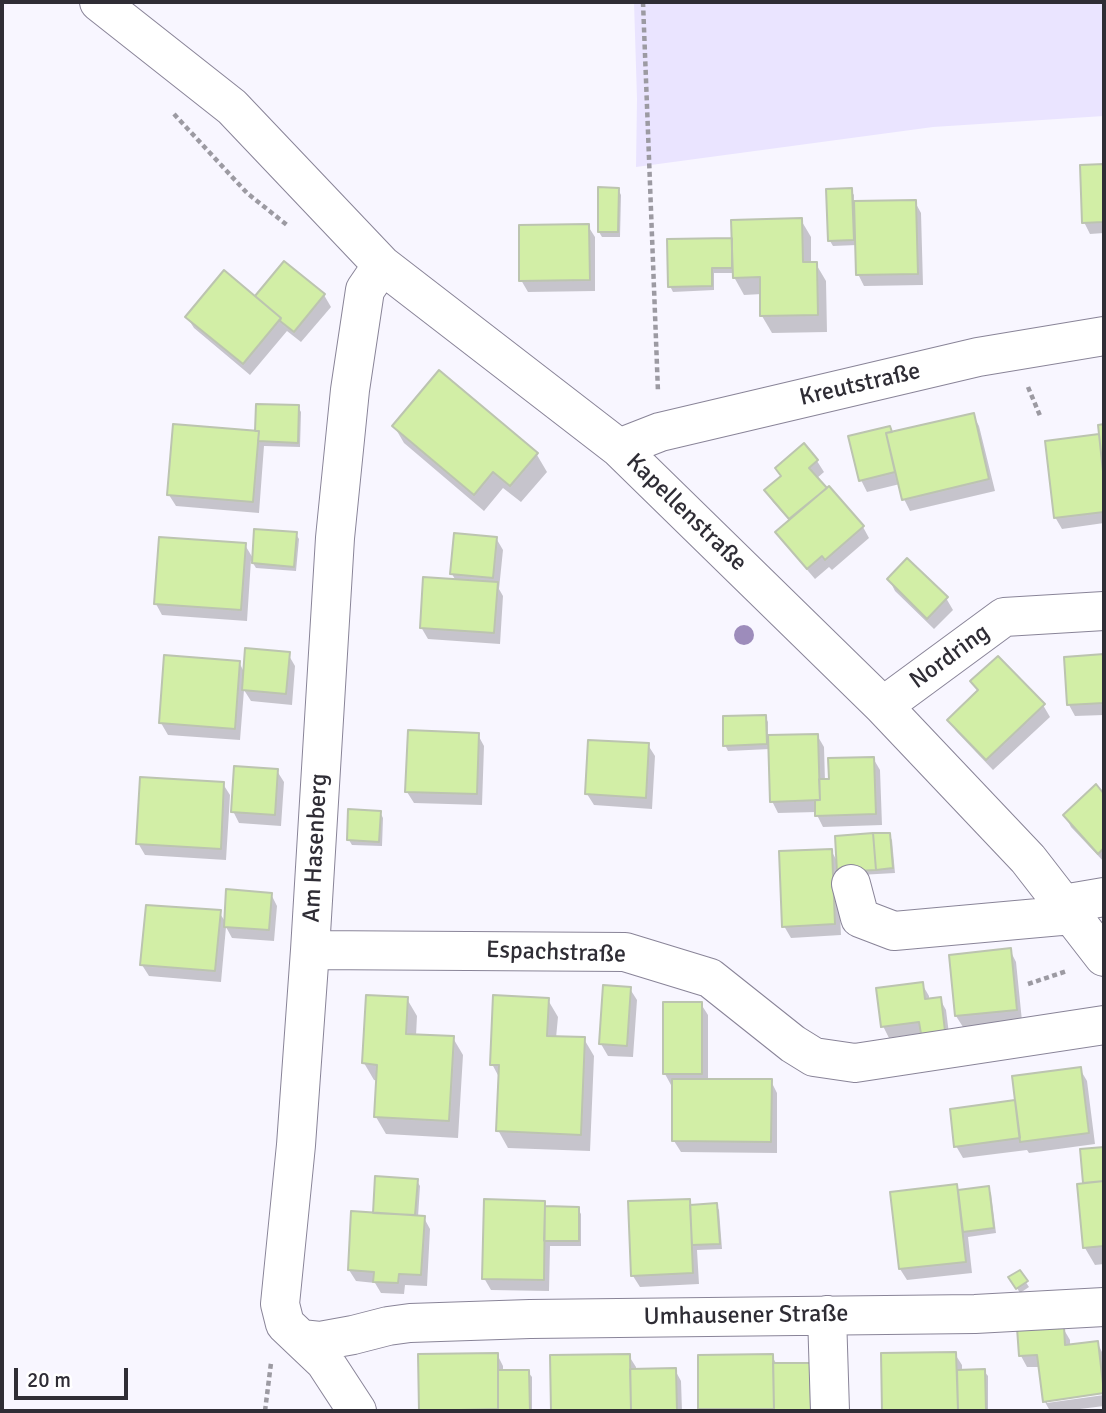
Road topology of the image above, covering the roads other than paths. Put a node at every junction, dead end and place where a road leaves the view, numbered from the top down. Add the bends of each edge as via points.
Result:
1 (100, 2) edge
2 (382, 265) junction
3 (1104, 336) edge
4 (619, 448) junction
5 (1104, 611) edge
6 (883, 706) junction
7 (851, 884) dead end
8 (1080, 905) edge
9 (310, 950) junction
10 (1104, 957) edge
11 (1104, 1026) edge
12 (1104, 1307) edge
13 (827, 1315) junction
14 (388, 1326) junction
15 (302, 1339) junction
16 (356, 1408) edge
17 (830, 1411) edge

1 - 2 street, Kapellenstraße via 232,107
2 - 4 street, Kapellenstraße
2 - 9 street, Am Hasenberg via 365,290 350,390 333,560
3 - 4 street, Kreutstraße via 978,357 660,432
4 - 6 street, Kapellenstraße
5 - 6 street, Nordring via 1004,617
6 - 8 street, Kapellenstraße via 1021,852
7 - 8 street via 860,918 894,931
8 - 10 street, Kapellenstraße
9 - 11 street, Espachstraße via 625,952 710,978 814,1057 855,1063
9 - 15 street, Am Hasenberg via 280,1304 285,1324
12 - 13 street, Umhausener Straße
13 - 14 street, Umhausener Straße
13 - 17 street
14 - 15 street, Umhausener Straße via 331,1339
14 - 16 street via 364,1356 355,1379
15 - 16 street, Am Hasenberg via 325,1362

